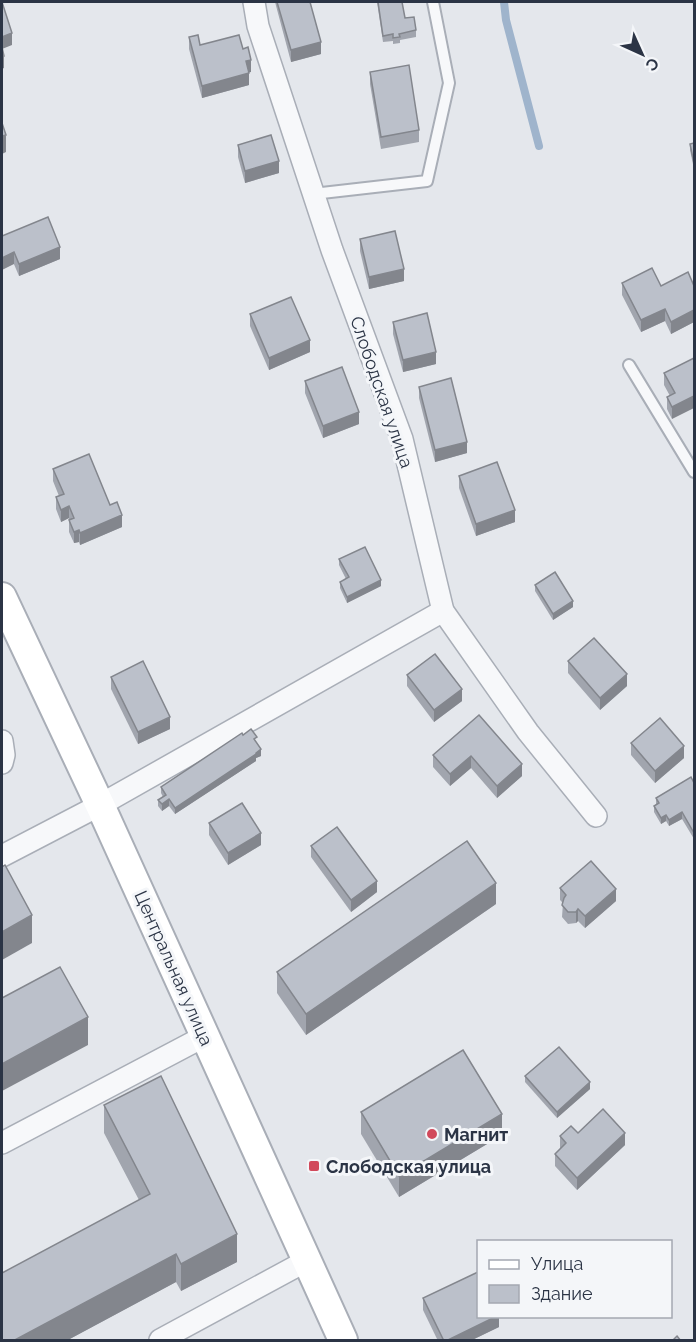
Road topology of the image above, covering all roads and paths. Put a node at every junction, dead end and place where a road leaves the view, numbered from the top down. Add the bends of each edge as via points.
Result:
1 (254, 2) edge
2 (433, 2) edge
3 (314, 194) junction
4 (629, 365) dead end
5 (694, 472) edge
6 (2, 597) edge
7 (443, 611) junction
8 (2, 741) edge
9 (2, 763) edge
10 (100, 805) junction
11 (596, 816) dead end
12 (2, 856) edge
13 (205, 1036) junction
14 (2, 1143) edge
15 (306, 1261) junction
16 (159, 1341) edge
17 (343, 1341) edge

1 - 3 street, Слободская улица via 258,26
2 - 3 lane via 448,83 427,181
3 - 7 street, Слободская улица via 402,439
4 - 5 lane
6 - 10 street, Центральная улица
7 - 10 street
7 - 11 street, Слободская улица via 528,732
8 - 9 street
10 - 12 street
10 - 13 street, Центральная улица
13 - 14 street
13 - 15 street, Центральная улица
15 - 16 street
15 - 17 street, Центральная улица

